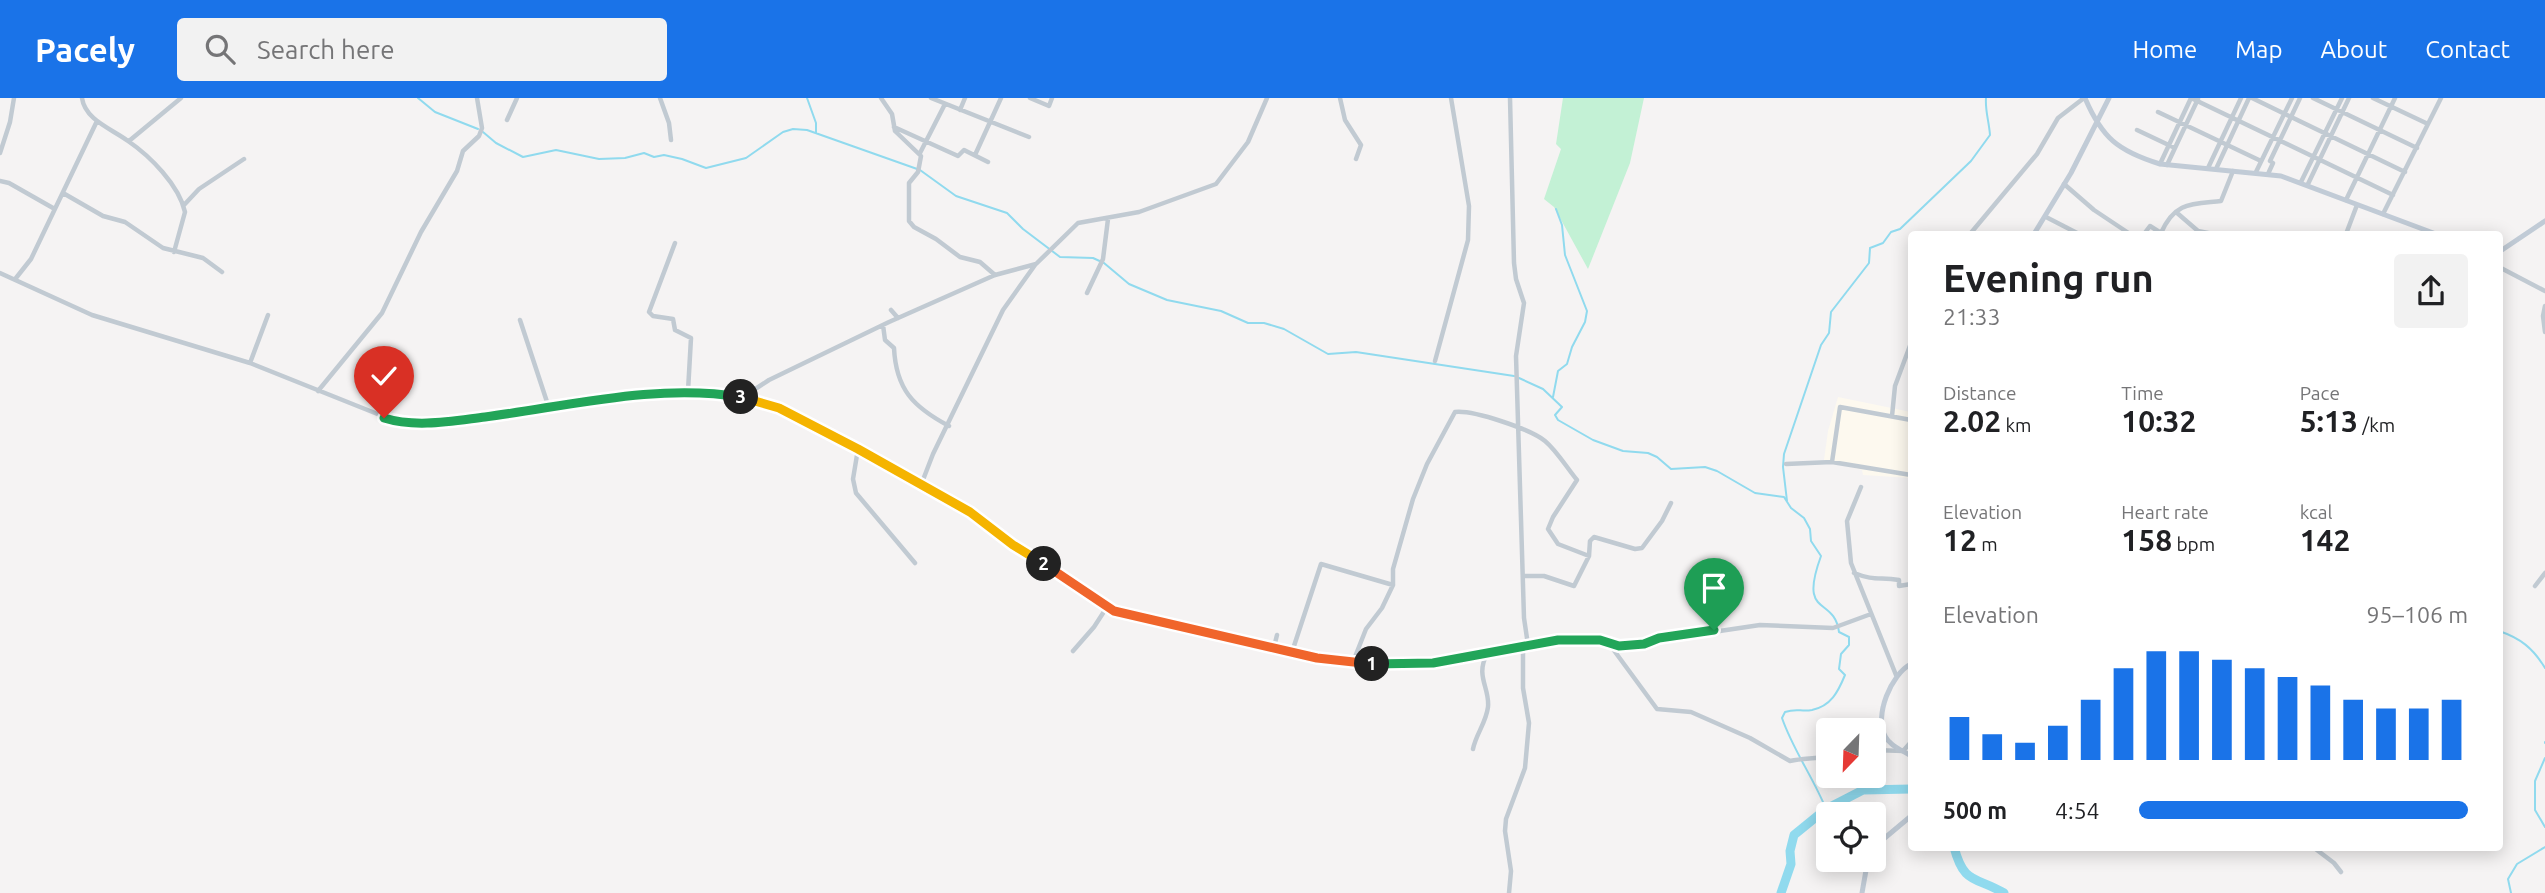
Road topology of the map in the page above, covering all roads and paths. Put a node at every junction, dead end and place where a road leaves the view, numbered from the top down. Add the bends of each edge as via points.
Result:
1 (14, 98) edge
2 (82, 98) edge
3 (181, 98) edge
4 (477, 98) edge
5 (517, 98) edge
6 (660, 98) edge
7 (881, 98) edge
8 (932, 98) edge
9 (965, 98) edge
10 (1001, 98) edge
11 (1030, 98) edge
12 (1052, 98) edge
13 (1267, 98) edge
14 (1340, 98) edge
15 (1451, 98) edge
16 (1510, 98) edge
17 (2084, 98) edge
18 (2109, 98) edge
19 (2241, 98) edge
20 (2251, 98) edge
21 (2292, 98) edge
22 (2300, 98) edge
23 (2313, 98) edge
24 (2342, 98) edge
25 (2349, 98) edge
26 (2373, 98) edge
27 (2395, 98) edge
28 (2194, 99) edge
29 (2438, 99) edge
30 (945, 104) junction
31 (2391, 106) junction
32 (2336, 109) junction
33 (960, 110) junction
34 (2158, 112) dead end
35 (2343, 112) junction
36 (2284, 113) junction
37 (2232, 117) junction
38 (2291, 117) junction
39 (507, 120) dead end
40 (97, 121) junction
41 (2239, 121) junction
42 (990, 122) junction
43 (2180, 122) junction
44 (2428, 124) junction
45 (2097, 125) junction
46 (2186, 125) junction
47 (894, 126) junction
48 (2137, 130) dead end
49 (2379, 130) junction
50 (2325, 133) junction
51 (2331, 136) junction
52 (1029, 137) dead end
53 (2273, 137) junction
54 (671, 140) dead end
55 (2279, 140) junction
56 (129, 141) junction
57 (2221, 142) junction
58 (924, 143) junction
59 (2168, 145) junction
60 (2227, 145) junction
61 (2175, 148) junction
62 (2417, 148) junction
63 (0, 153) edge
64 (920, 153) junction
65 (2368, 154) junction
66 (975, 155) junction
67 (2314, 157) junction
68 (244, 159) dead end
69 (1356, 159) dead end
70 (2320, 160) junction
71 (2262, 161) junction
72 (988, 162) dead end
73 (2163, 164) junction
74 (2208, 168) junction
75 (2216, 169) junction
76 (2233, 170) junction
77 (2256, 172) junction
78 (2405, 172) junction
79 (2268, 174) junction
80 (2357, 178) junction
81 (0, 181) edge
82 (2301, 182) junction
83 (2064, 184) junction
84 (2308, 184) junction
85 (63, 193) junction
86 (2393, 195) junction
87 (2346, 200) junction
88 (184, 205) junction
89 (2357, 205) junction
90 (53, 208) junction
91 (2176, 212) junction
92 (2383, 214) junction
93 (2046, 217) junction
94 (1108, 219) junction
95 (2545, 221) edge
96 (1972, 231) edge
97 (2036, 231) edge
98 (2073, 231) edge
99 (2126, 231) edge
100 (2162, 231) edge
101 (2198, 231) edge
102 (2347, 231) edge
103 (2428, 231) edge
104 (675, 243) dead end
105 (2503, 249) edge
106 (174, 252) junction
107 (1035, 264) junction
108 (2503, 269) edge
109 (222, 272) dead end
110 (0, 273) edge
111 (995, 275) junction
112 (16, 278) junction
113 (2545, 291) edge
114 (1087, 293) dead end
115 (2545, 306) edge
116 (891, 310) dead end
117 (268, 315) dead end
118 (898, 318) junction
119 (520, 320) dead end
120 (884, 325) junction
121 (2545, 332) edge
122 (1908, 351) edge
123 (1435, 361) dead end
124 (250, 363) junction
125 (318, 391) junction
126 (688, 391) junction
127 (743, 397) junction
128 (549, 409) junction
129 (1892, 416) junction
130 (1908, 419) edge
131 (948, 426) junction
132 (1520, 430) junction
133 (858, 449) junction
134 (1832, 463) junction
135 (1786, 464) dead end
136 (1908, 475) edge
137 (921, 485) junction
138 (1861, 486) dead end
139 (1671, 503) dead end
140 (1589, 556) junction
141 (915, 563) dead end
142 (1853, 573) junction
143 (2545, 573) edge
144 (1523, 576) junction
145 (1393, 584) junction
146 (1908, 584) edge
147 (2535, 586) dead end
148 (1107, 607) junction
149 (1871, 614) junction
150 (1277, 635) dead end
151 (1610, 644) junction
152 (1525, 645) junction
153 (1274, 647) junction
154 (1073, 651) dead end
155 (1292, 652) junction
156 (1487, 653) junction
157 (1353, 662) junction
158 (1908, 666) edge
159 (1896, 675) junction
160 (1908, 745) edge
161 (1473, 749) dead end
162 (1886, 750) edge
163 (1903, 751) junction
164 (1908, 754) edge
165 (1816, 761) edge
166 (1908, 819) edge
167 (1886, 837) edge
168 (2318, 851) edge
169 (1866, 872) edge
170 (2342, 872) dead end
171 (1509, 893) edge
172 (1862, 893) edge

1 - 63 street
2 - 40 street
3 - 56 street
4 - 125 street via 481,130 463,151 457,171 382,313
5 - 39 street
6 - 54 street
7 - 47 street
8 - 30 street
9 - 33 street
10 - 42 street
11 - 12 street via 1049,106
13 - 94 street via 1248,142 1216,184
14 - 69 street via 1345,120 1361,145
15 - 123 street via 1469,206 1468,240
16 - 132 street via 1514,263 1524,303 1516,356
17 - 45 street
17 - 96 street via 2058,118 2036,154
18 - 45 street
19 - 37 street
20 - 36 street
20 - 41 street
21 - 36 street
22 - 38 street
23 - 32 street
24 - 32 street
25 - 35 street
26 - 31 street
27 - 31 street
28 - 37 street
28 - 43 street
28 - 46 street
29 - 44 street
30 - 33 street
30 - 58 street
31 - 44 street
31 - 49 street
32 - 35 street
32 - 50 street
33 - 42 street
34 - 43 street
35 - 49 street
35 - 51 street
36 - 38 street
36 - 53 street
37 - 41 street
37 - 57 street
38 - 50 street
38 - 55 street
40 - 56 street
40 - 85 street
41 - 53 street
41 - 60 street
42 - 52 street
42 - 66 street
43 - 46 street
43 - 59 street
44 - 62 street
45 - 73 street via 2133,155
45 - 83 street
46 - 57 street
46 - 61 street
47 - 58 street
47 - 64 street
48 - 59 street
49 - 62 street
49 - 65 street
50 - 51 street
50 - 67 street
51 - 65 street
51 - 70 street
53 - 55 street
53 - 71 street
55 - 67 street
55 - 79 street
56 - 88 street via 151,161
57 - 60 street
57 - 74 street
58 - 64 street
58 - 66 street via 958,156 964,150
59 - 61 street
59 - 73 street
60 - 71 street
60 - 75 street
61 - 73 street
62 - 78 street
64 - 111 street via 918,170 909,183 909,221
65 - 78 street
65 - 80 street
66 - 72 street
67 - 70 street
67 - 82 street
68 - 88 street
70 - 80 street
70 - 84 street
71 - 77 street
73 - 74 street
74 - 75 street
75 - 76 street
76 - 77 street
76 - 91 street via 2221,201 2195,201
77 - 79 street
78 - 86 street
79 - 82 street
80 - 86 street
80 - 87 street
81 - 90 street
82 - 84 street
83 - 93 street
83 - 99 street
84 - 87 street
85 - 90 street
85 - 106 street
86 - 92 street
87 - 89 street
88 - 106 street
89 - 92 street
89 - 102 street
90 - 112 street via 31,259
91 - 100 street
91 - 101 street
92 - 103 street
93 - 97 street
93 - 98 street
94 - 107 street via 1078,223
94 - 114 street via 1102,261
95 - 105 street
104 - 126 street via 649,312 673,319 675,330 691,338
106 - 109 street via 203,258
107 - 111 street
107 - 131 street via 1003,310
108 - 113 street
110 - 112 street
111 - 118 street
112 - 124 street via 92,314
115 - 121 street
116 - 118 street
117 - 124 street
118 - 120 street
119 - 128 street
120 - 127 street
120 - 131 street via 885,340 894,348 895,371 915,406
122 - 129 street via 1895,386
124 - 125 street
125 - 128 street via 400,423
126 - 127 street
126 - 128 street
127 - 133 street via 779,408
129 - 130 street
129 - 134 street via 1840,407
131 - 137 street
132 - 140 street via 1545,440 1577,480 1548,529 1558,544
132 - 144 street
132 - 145 street via 1493,418 1455,412 1412,499
133 - 137 street
133 - 141 street via 853,479 856,493
134 - 135 street
134 - 136 street
137 - 148 street via 970,512
138 - 142 street via 1847,521
139 - 140 street via 1642,548 1594,537
140 - 144 street via 1574,586 1544,576
142 - 146 street via 1873,581 1889,578 1899,580 1899,586
142 - 149 street
143 - 147 street
144 - 152 street
145 - 155 street via 1321,564
145 - 157 street
148 - 153 street via 1213,636
148 - 154 street
149 - 151 street via 1833,628 1760,625 1644,644
149 - 159 street
150 - 153 street
151 - 152 street via 1589,639
151 - 165 street via 1657,709 1691,712 1790,761 1800,757
152 - 156 street
152 - 171 street via 1523,688 1529,723 1525,768 1504,831 1511,871
153 - 155 street
155 - 157 street
156 - 157 street via 1416,664
156 - 161 street via 1481,677 1489,702 1487,716
158 - 159 street
159 - 163 street via 1888,693 1883,729 1889,741
160 - 163 street
162 - 163 street
163 - 164 street
166 - 167 street
168 - 170 street
169 - 172 street

